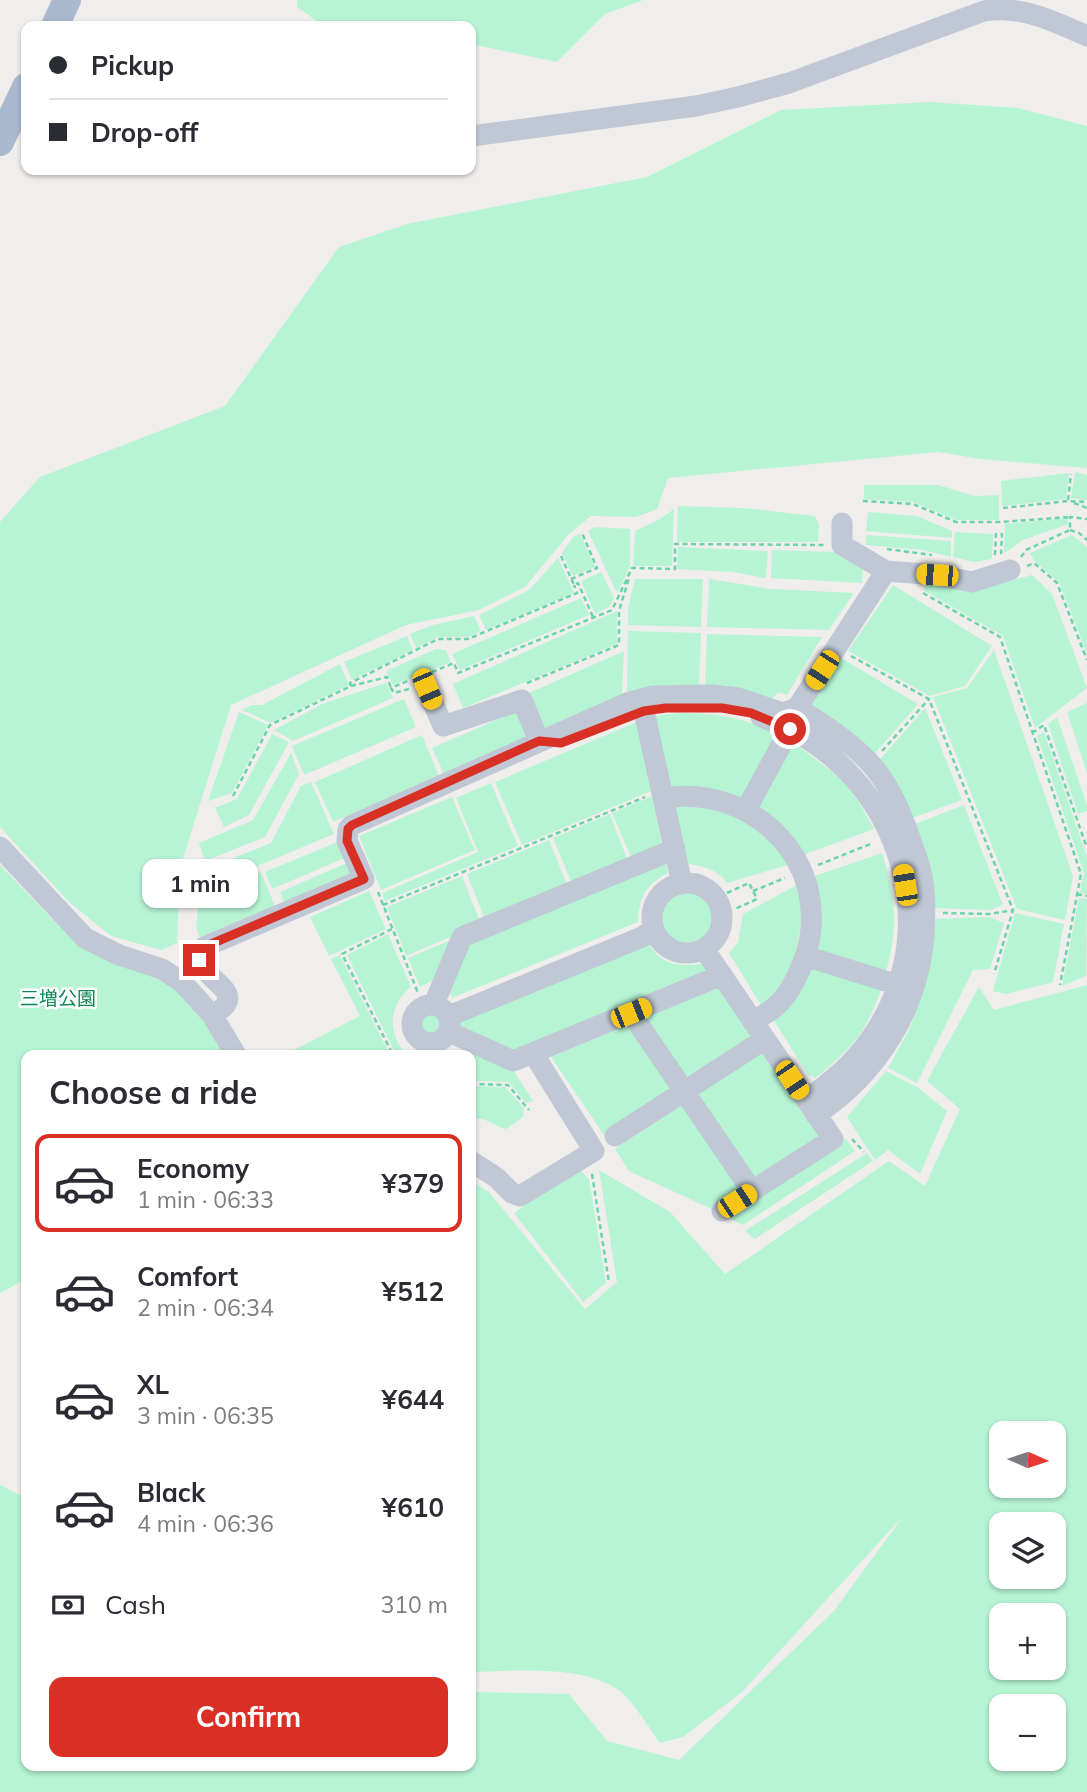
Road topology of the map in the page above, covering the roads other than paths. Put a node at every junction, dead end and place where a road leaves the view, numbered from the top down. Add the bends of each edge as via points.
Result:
1 (1087, 36) edge
2 (21, 98) edge
3 (476, 135) edge
4 (0, 142) edge
5 (842, 523) dead end
6 (1002, 565) road end
7 (886, 571) junction
8 (423, 682) road end
9 (797, 708) junction
10 (644, 711) junction
11 (790, 729) junction
12 (539, 741) junction
13 (662, 794) junction
14 (746, 810) junction
15 (0, 847) edge
16 (675, 849) junction
17 (682, 884) junction
18 (654, 929) junction
19 (704, 949) junction
20 (805, 956) junction
21 (722, 975) junction
22 (898, 985) junction
23 (631, 1013) junction
24 (212, 1015) junction
25 (440, 1026) edge
26 (759, 1030) junction
27 (233, 1050) edge
28 (533, 1053) junction
29 (685, 1091) junction
30 (811, 1107) junction
31 (615, 1136) dead end
32 (476, 1164) edge
33 (752, 1191) junction
34 (722, 1211) dead end

1 - 3 street via 1018,10 984,11 789,83 738,97
2 - 4 main road
5 - 7 street via 842,545
6 - 7 street via 972,582
7 - 9 street
8 - 12 street via 443,726 522,700
9 - 12 street via 783,713 738,698 653,696
9 - 30 street via 835,731 871,764 891,794 921,873 925,913 922,957 911,998 893,1036 869,1070 838,1100
10 - 11 street via 722,708 751,713
10 - 12 street via 561,743
10 - 13 street
11 - 14 street
11 - 22 street via 827,751 849,771 891,836 908,899 907,938
12 - 24 street via 352,825 347,841 364,879 204,947 199,960 228,998
13 - 14 street via 703,796
13 - 16 street
14 - 20 street via 782,838 802,871 811,923
15 - 24 street via 85,938 162,969 183,983
16 - 17 street
16 - 25 street via 462,937
17 - 18 street via 657,900
17 - 19 street via 708,890 719,903 720,929
18 - 19 street via 670,949 687,954
18 - 25 street
19 - 21 street
20 - 22 street
20 - 26 street via 790,988
21 - 23 street
21 - 26 street
22 - 30 street via 872,1037
23 - 28 street
23 - 29 street
24 - 27 street
25 - 28 street via 513,1061
26 - 29 street
26 - 30 street
28 - 32 street via 594,1151 520,1196
29 - 31 street
29 - 33 street
30 - 33 street via 833,1139
33 - 34 street

